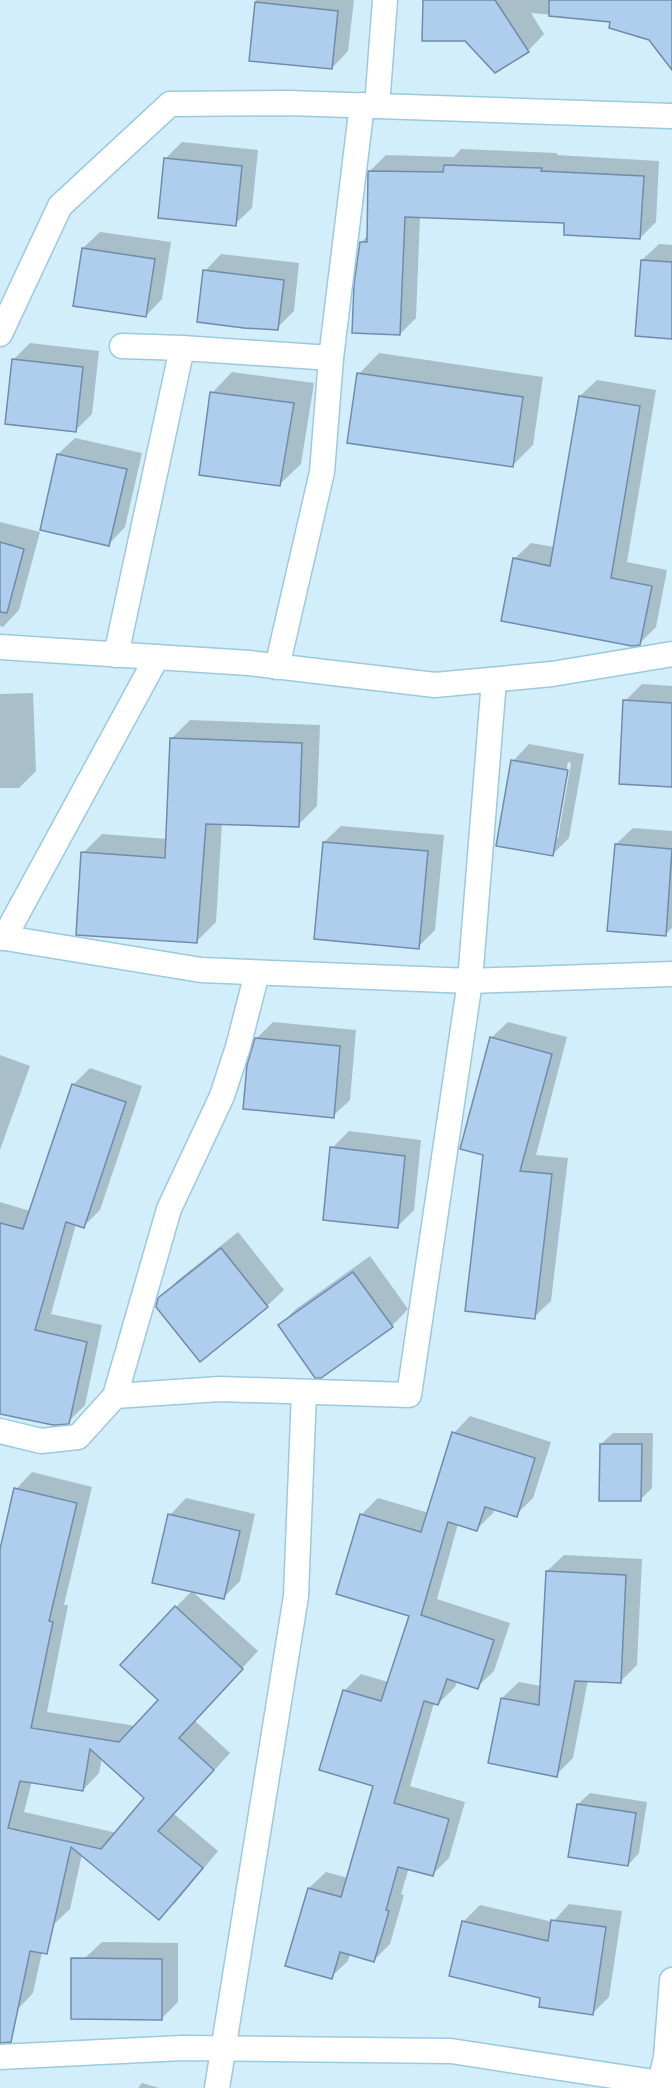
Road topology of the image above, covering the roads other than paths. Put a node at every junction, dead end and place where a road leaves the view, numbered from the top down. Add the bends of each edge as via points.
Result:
1 (385, 0) edge
2 (370, 106) junction
3 (672, 116) edge
4 (0, 334) edge
5 (122, 346) dead end
6 (182, 348) junction
7 (331, 358) junction
8 (0, 647) edge
9 (672, 654) edge
10 (116, 655) junction
11 (157, 657) junction
12 (277, 667) junction
13 (494, 680) junction
14 (2, 938) edge
15 (257, 973) junction
16 (672, 974) edge
17 (470, 981) junction
18 (304, 1392) junction
19 (115, 1396) junction
20 (1, 1438) edge
21 (672, 1980) edge
22 (222, 2048) junction
23 (0, 2057) edge
24 (663, 2086) edge
25 (217, 2088) edge

1 - 2 street
2 - 3 street
2 - 4 street via 170,104 60,206
2 - 7 street
5 - 6 street
6 - 7 street
6 - 10 street
7 - 12 street via 322,472
8 - 10 street
9 - 13 street
10 - 11 street
11 - 12 street
11 - 14 street
12 - 13 street via 435,685
13 - 17 street
14 - 15 street via 201,970
15 - 17 street
15 - 19 street via 222,1096 169,1209
16 - 17 street
17 - 18 street via 409,1395
18 - 19 street via 220,1389
18 - 22 street via 296,1596
19 - 20 street via 78,1437 41,1441
21 - 24 street
22 - 23 street
22 - 24 street via 451,2052
22 - 25 street

